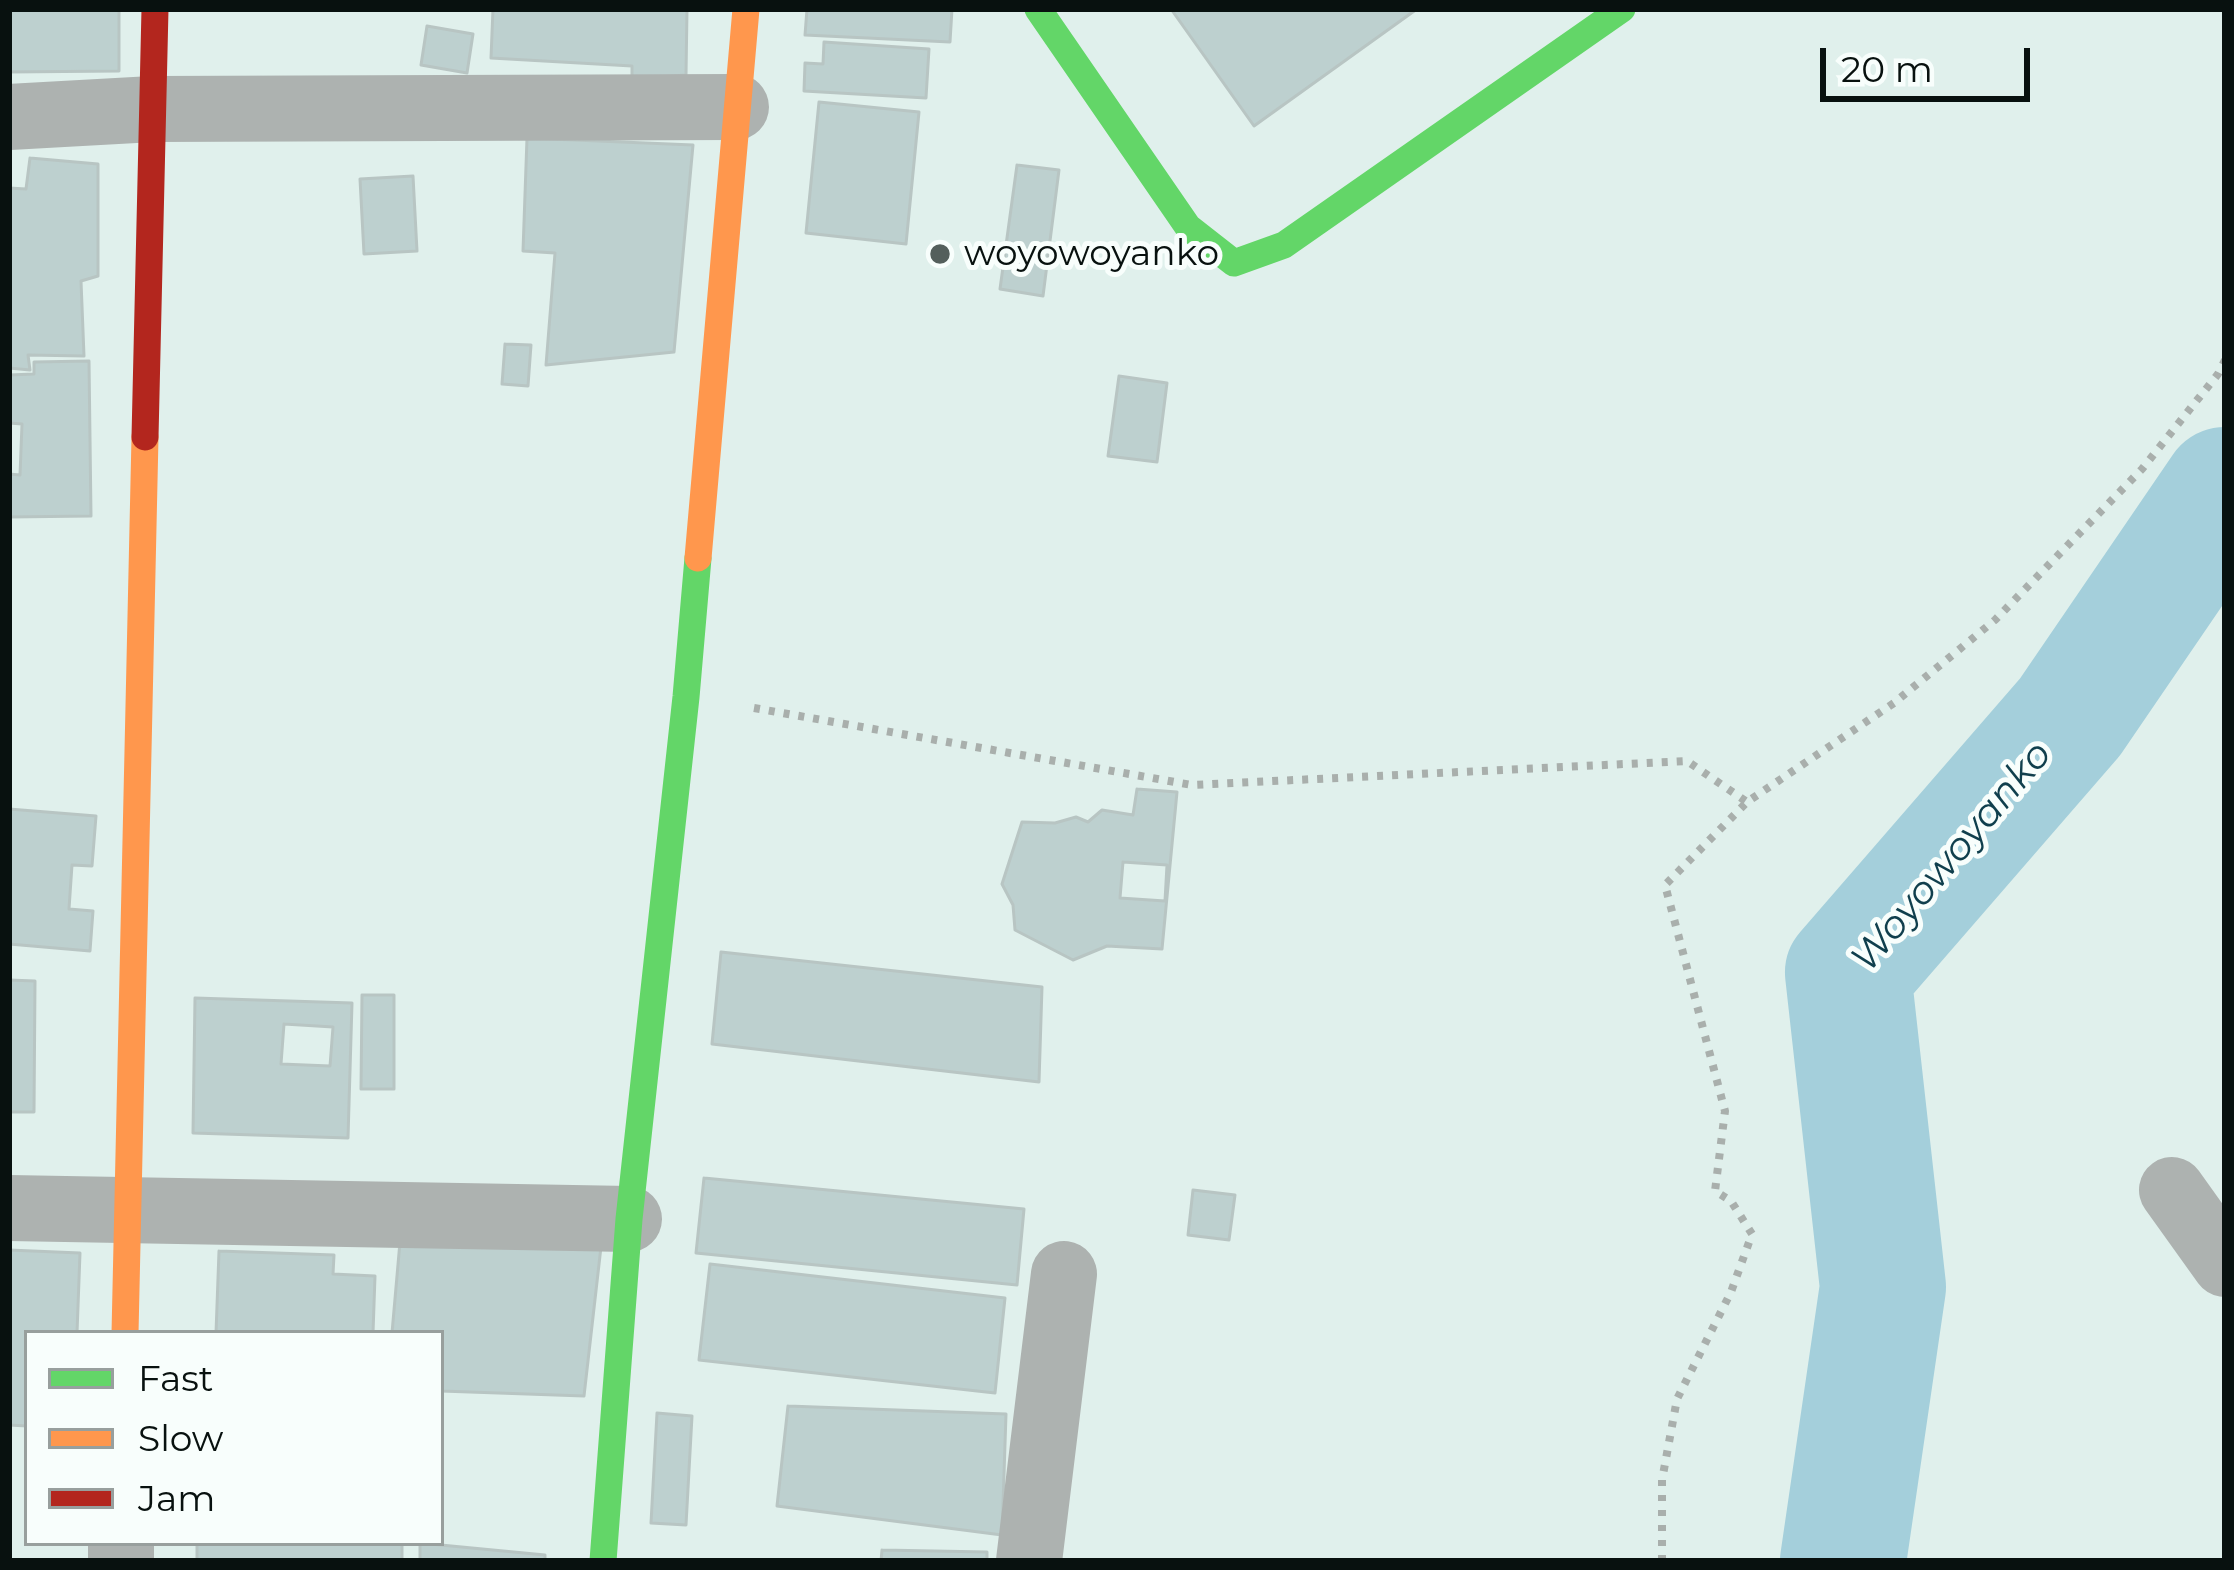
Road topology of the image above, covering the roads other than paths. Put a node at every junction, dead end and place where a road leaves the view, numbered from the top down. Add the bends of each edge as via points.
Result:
1 (155, 9) edge
2 (746, 9) edge
3 (1038, 9) edge
4 (1622, 9) edge
5 (736, 107) junction
6 (153, 109) junction
7 (9, 116) edge
8 (2172, 1190) dead end
9 (9, 1208) edge
10 (128, 1209) junction
11 (629, 1219) junction
12 (2225, 1264) edge
13 (1064, 1274) dead end
14 (125, 1330) edge
15 (603, 1561) edge
16 (1029, 1561) edge

1 - 6 street
2 - 5 street
3 - 4 street via 1188,227 1234,262 1284,245
5 - 6 street
5 - 11 street via 686,697
6 - 7 street
6 - 10 street
8 - 12 street
9 - 10 street
10 - 11 street
10 - 14 street
11 - 15 street
13 - 16 street

